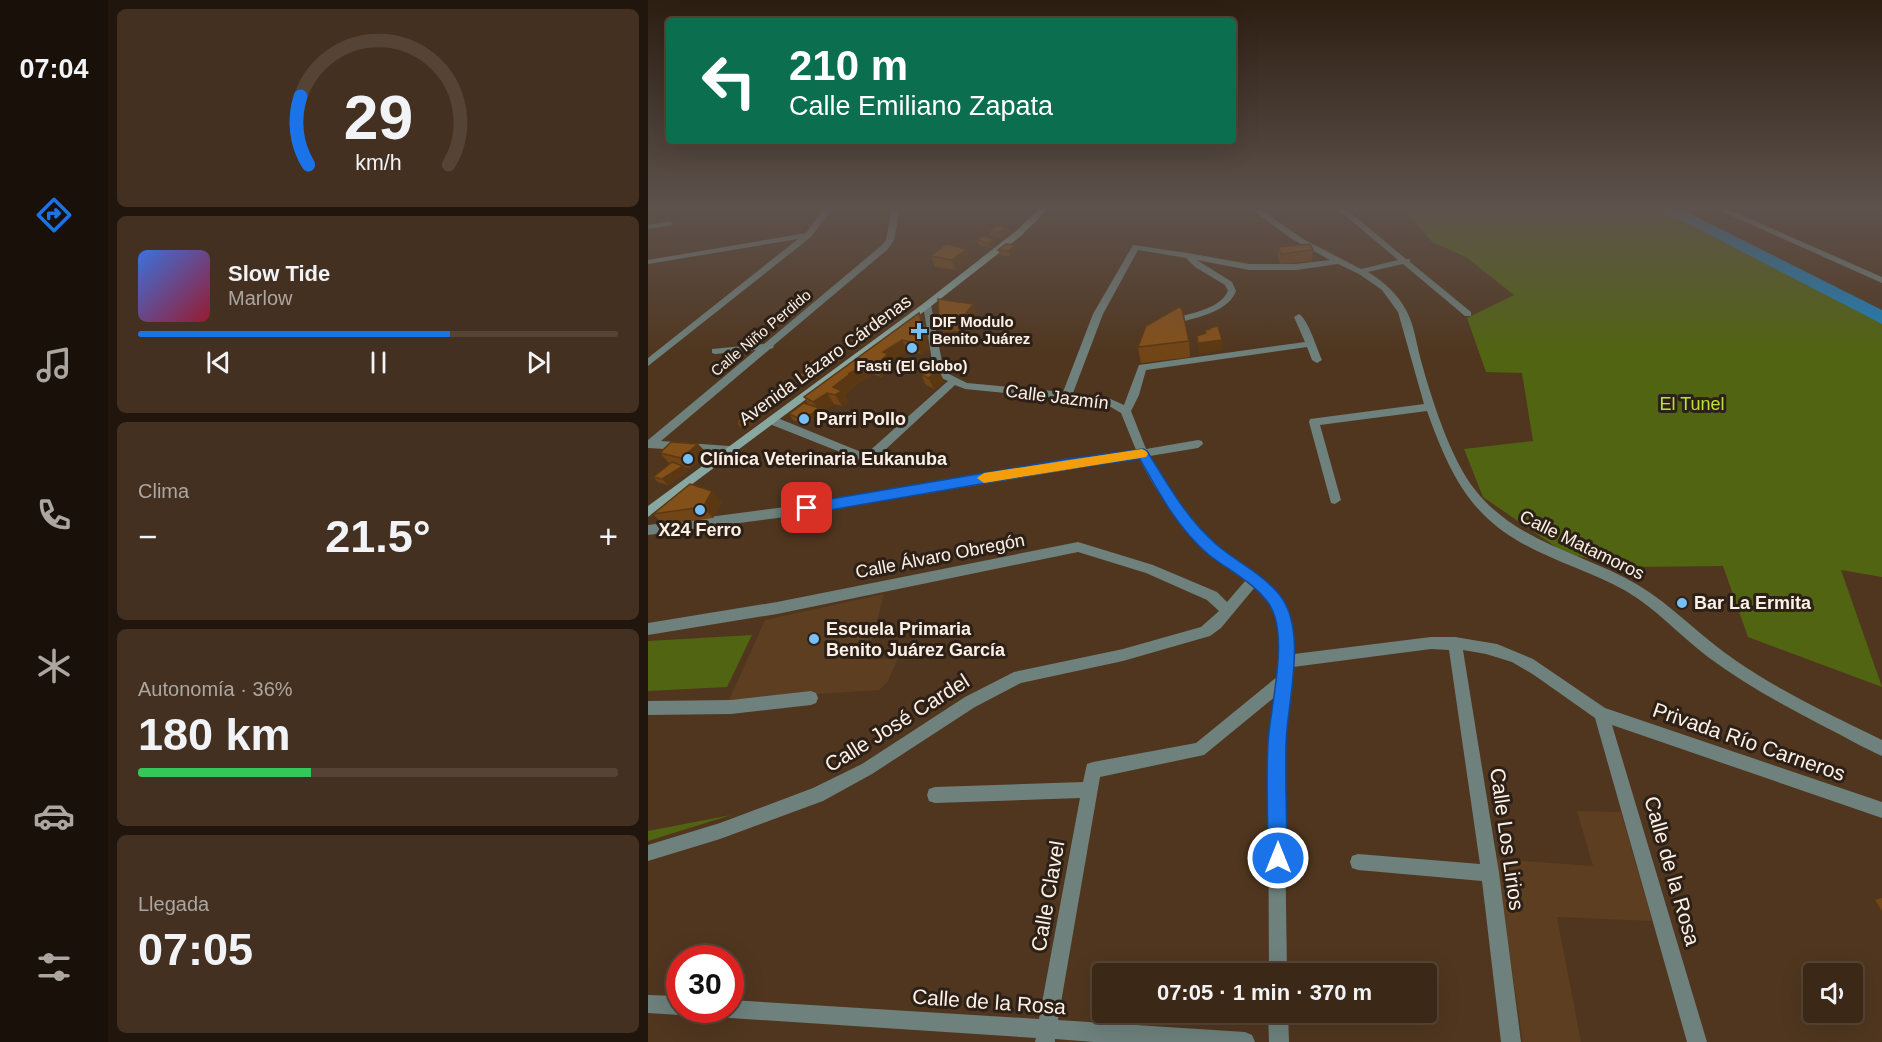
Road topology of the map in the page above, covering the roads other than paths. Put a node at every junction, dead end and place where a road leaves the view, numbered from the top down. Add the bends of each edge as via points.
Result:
1 (1188, 255) edge
2 (684, 256) edge
3 (780, 256) edge
4 (875, 256) edge
5 (990, 256) edge
6 (1131, 256) edge
7 (1191, 256) edge
8 (1330, 256) edge
9 (1400, 256) edge
10 (1827, 256) edge
11 (1340, 261) junction
12 (1407, 261) junction
13 (648, 262) edge
14 (1362, 271) junction
15 (1882, 280) edge
16 (927, 305) junction
17 (1468, 314) dead end
18 (1299, 317) dead end
19 (1185, 318) edge
20 (1311, 344) junction
21 (770, 346) junction
22 (715, 351) dead end
23 (652, 356) edge
24 (1317, 360) dead end
25 (648, 363) edge
26 (954, 381) junction
27 (1067, 395) junction
28 (1429, 407) junction
29 (1126, 411) junction
30 (771, 420) junction
31 (650, 444) edge
32 (1198, 444) dead end
33 (729, 450) junction
34 (1143, 454) junction
35 (1335, 500) dead end
36 (648, 513) edge
37 (648, 530) edge
38 (1254, 579) junction
39 (1228, 611) junction
40 (648, 629) edge
41 (1455, 643) junction
42 (1287, 662) junction
43 (1285, 679) junction
44 (811, 698) dead end
45 (648, 708) edge
46 (1601, 714) junction
47 (1882, 748) edge
48 (1089, 790) junction
49 (935, 795) dead end
50 (1882, 810) edge
51 (648, 853) edge
52 (1358, 862) dead end
53 (1490, 873) junction
54 (1278, 963) edge
55 (648, 1004) edge
56 (666, 1005) edge
57 (744, 1010) edge
58 (1278, 1023) edge
59 (1046, 1036) edge
60 (1245, 1042) edge
61 (1279, 1042) edge
62 (1511, 1042) edge
63 (1697, 1042) edge

1 - 19 street via 1194,264 1219,275 1232,290 1221,306
2 - 13 street
3 - 23 street
4 - 21 street, Calle Niño Perdido
5 - 16 main road, Avenida Lázaro Cárdenas
6 - 27 street via 1098,314
7 - 11 street via 1265,268
8 - 11 street, Calle Matamoros
9 - 12 street
10 - 15 street
11 - 14 street, Calle Matamoros
12 - 14 street
12 - 17 street
14 - 28 street, Calle Matamoros via 1398,300
16 - 26 street via 938,368
16 - 30 main road, Avenida Lázaro Cárdenas
18 - 20 street
20 - 24 street
20 - 29 street via 1142,367
21 - 22 street
21 - 31 street, Calle Niño Perdido
23 - 25 street
26 - 27 street, Calle Jazmín via 965,386
26 - 30 street via 868,459
27 - 29 street, Calle Jazmín via 1106,400
28 - 35 street via 1314,422
28 - 47 street, Calle Matamoros via 1470,492 1510,531 1630,587 1754,680
29 - 34 street, Calle Jazmín
30 - 33 main road, Avenida Lázaro Cárdenas
31 - 33 street
32 - 34 street
33 - 36 main road, Avenida Lázaro Cárdenas
34 - 37 street
34 - 38 street, Calle Jazmín via 1189,525 1213,549
38 - 39 street, Calle José Cardel
38 - 42 street, Calle Jazmín via 1274,599 1283,617
39 - 40 street, Calle Álvaro Obregón via 1212,596 1149,569 1078,547 777,608
39 - 51 street, Calle José Cardel via 1205,632 1190,638 1019,677 993,688 867,769 817,795
41 - 42 street, Privada Río Carneros
41 - 46 street, Privada Río Carneros via 1516,657
41 - 53 street, Calle Los Lirios
42 - 43 street, Calle Jazmín
43 - 48 street, Calle Clavel via 1199,750 1093,770
43 - 54 street, Calle Jazmín via 1277,742
44 - 45 street via 731,706
46 - 50 street, Privada Río Carneros
46 - 63 street, Calle de la Rosa
48 - 49 street
48 - 59 street, Calle Clavel
52 - 53 street
53 - 62 street, Calle Los Lirios
55 - 56 street
57 - 59 street, Calle de la Rosa
58 - 61 street
59 - 60 street, Calle de la Rosa

